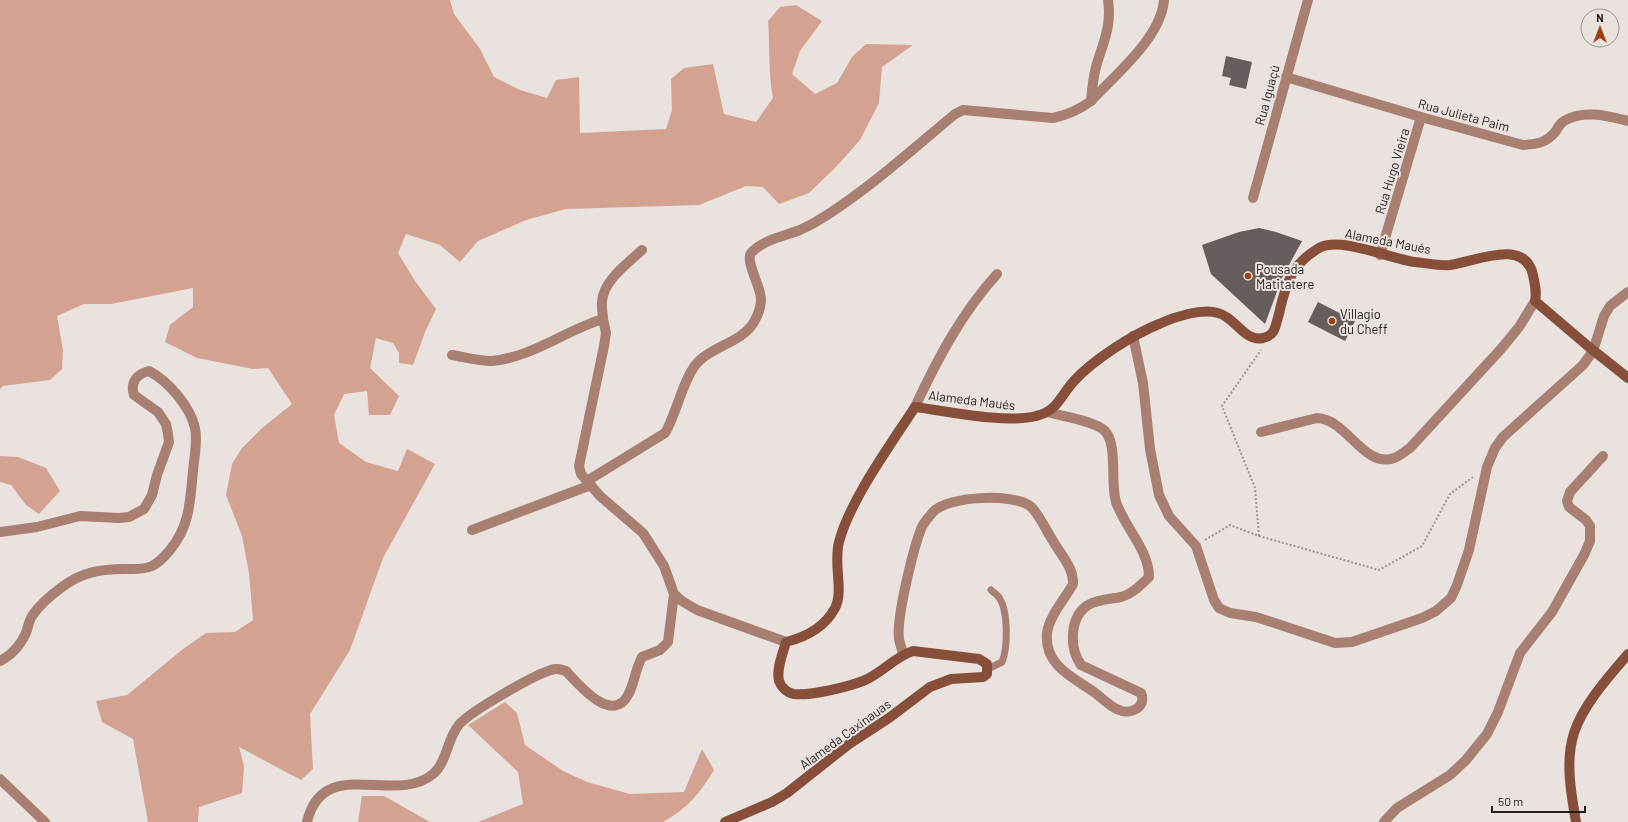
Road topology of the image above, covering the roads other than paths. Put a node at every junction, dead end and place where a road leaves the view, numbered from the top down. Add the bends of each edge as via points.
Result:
1 (1108, 0) edge
2 (1164, 0) edge
3 (1308, 0) edge
4 (1286, 77) junction
5 (1091, 101) junction
6 (1421, 117) junction
7 (1628, 121) edge
8 (1253, 198) dead end
9 (642, 250) dead end
10 (1380, 255) junction
11 (997, 274) dead end
12 (1628, 292) edge
13 (1535, 301) junction
14 (604, 319) junction
15 (1133, 336) junction
16 (1593, 351) junction
17 (452, 355) dead end
18 (1628, 378) edge
19 (915, 406) junction
20 (1047, 412) junction
21 (1261, 432) dead end
22 (1603, 456) dead end
23 (589, 483) junction
24 (472, 530) dead end
25 (0, 532) edge
26 (991, 590) dead end
27 (674, 594) junction
28 (786, 642) junction
29 (903, 654) junction
30 (1628, 654) edge
31 (0, 662) edge
32 (986, 673) junction
33 (1, 781) edge
34 (45, 822) edge
35 (307, 822) edge
36 (725, 822) edge
37 (1384, 822) edge
38 (1576, 822) edge

1 - 5 street via 1108,34 1095,69
2 - 5 street via 1157,23 1142,48
3 - 4 street, Rua Iguaçú
4 - 6 street, Rua Julieta Paim
4 - 8 street, Rua Iguaçú
5 - 23 street via 1073,112 1053,118 963,110 826,216 753,251 749,261 761,298 754,322 699,360 691,371 665,433
6 - 7 street, Rua Julieta Paim via 1523,145 1539,144 1549,138 1563,122 1574,117 1591,114
6 - 10 street, Rua Hugo Vieira
9 - 14 street via 619,272 604,293
10 - 13 street, Alameda Maués via 1413,262 1448,265 1493,254 1509,253 1521,258 1532,269 1537,293
10 - 15 street, Alameda Maués via 1350,245 1336,244 1322,247 1306,256 1290,278 1274,330 1264,338 1246,335 1219,313 1202,312 1160,323
11 - 19 street via 973,303 942,349
12 - 16 street via 1610,306 1604,316
13 - 16 street
13 - 21 street via 1501,349 1410,448 1396,457 1380,459 1372,455 1342,429 1324,418
14 - 17 street via 518,356 490,361
14 - 23 street via 604,346 579,466 581,474
15 - 16 street via 1144,383 1150,449 1159,495 1169,516 1196,546 1210,592 1219,608 1230,613 1256,617 1335,643 1352,642 1422,618 1451,598 1469,550 1487,467 1495,448 1503,437 1567,381
15 - 20 street, Alameda Maués via 1074,382 1061,401
16 - 18 street
19 - 20 street, Alameda Maués via 1012,419
19 - 28 street via 864,488 845,525 836,561 839,599 835,608 828,618 806,636
20 - 29 street via 1099,426 1108,434 1114,460 1113,488 1116,502 1147,561 1149,577 1142,585 1122,596 1090,604 1076,623 1072,647 1081,665 1141,693 1142,701 1139,707 1132,711 1118,710 1067,675 1052,657 1047,633 1051,620 1073,584 1073,578 1069,565 1030,506 1015,499 983,497 957,501 934,510 921,528 908,576 900,618 899,639
22 - 37 street via 1570,492 1567,501 1569,507 1590,526 1590,541 1552,612 1520,653 1487,734 1450,775 1397,808
23 - 24 street
23 - 27 street via 600,496 643,533 664,566
25 - 31 street via 37,527 80,516 129,517 144,509 152,495 169,442 166,424 158,412 134,395 134,382 141,372 148,371 156,375 182,401 195,428 195,444 190,507 184,529 176,542 165,557 152,566 141,569 91,571 77,576 40,606 31,617 18,648
26 - 32 lane via 1000,599 1004,610 1006,644 1002,662
27 - 28 street via 697,610
27 - 35 street via 668,642 660,650 642,657 624,701 606,705 596,700 566,670 559,668 542,673 495,699 459,724 448,742 440,765 425,780 397,785 361,783 327,790 312,805
28 - 29 street via 779,676 786,690 794,694 864,681
29 - 32 street via 913,651 979,659 985,661
30 - 38 street via 1605,680 1574,732 1570,763 1571,796
32 - 36 street, Alameda Caxinauas via 951,679 934,685 849,744 787,793
33 - 34 street

